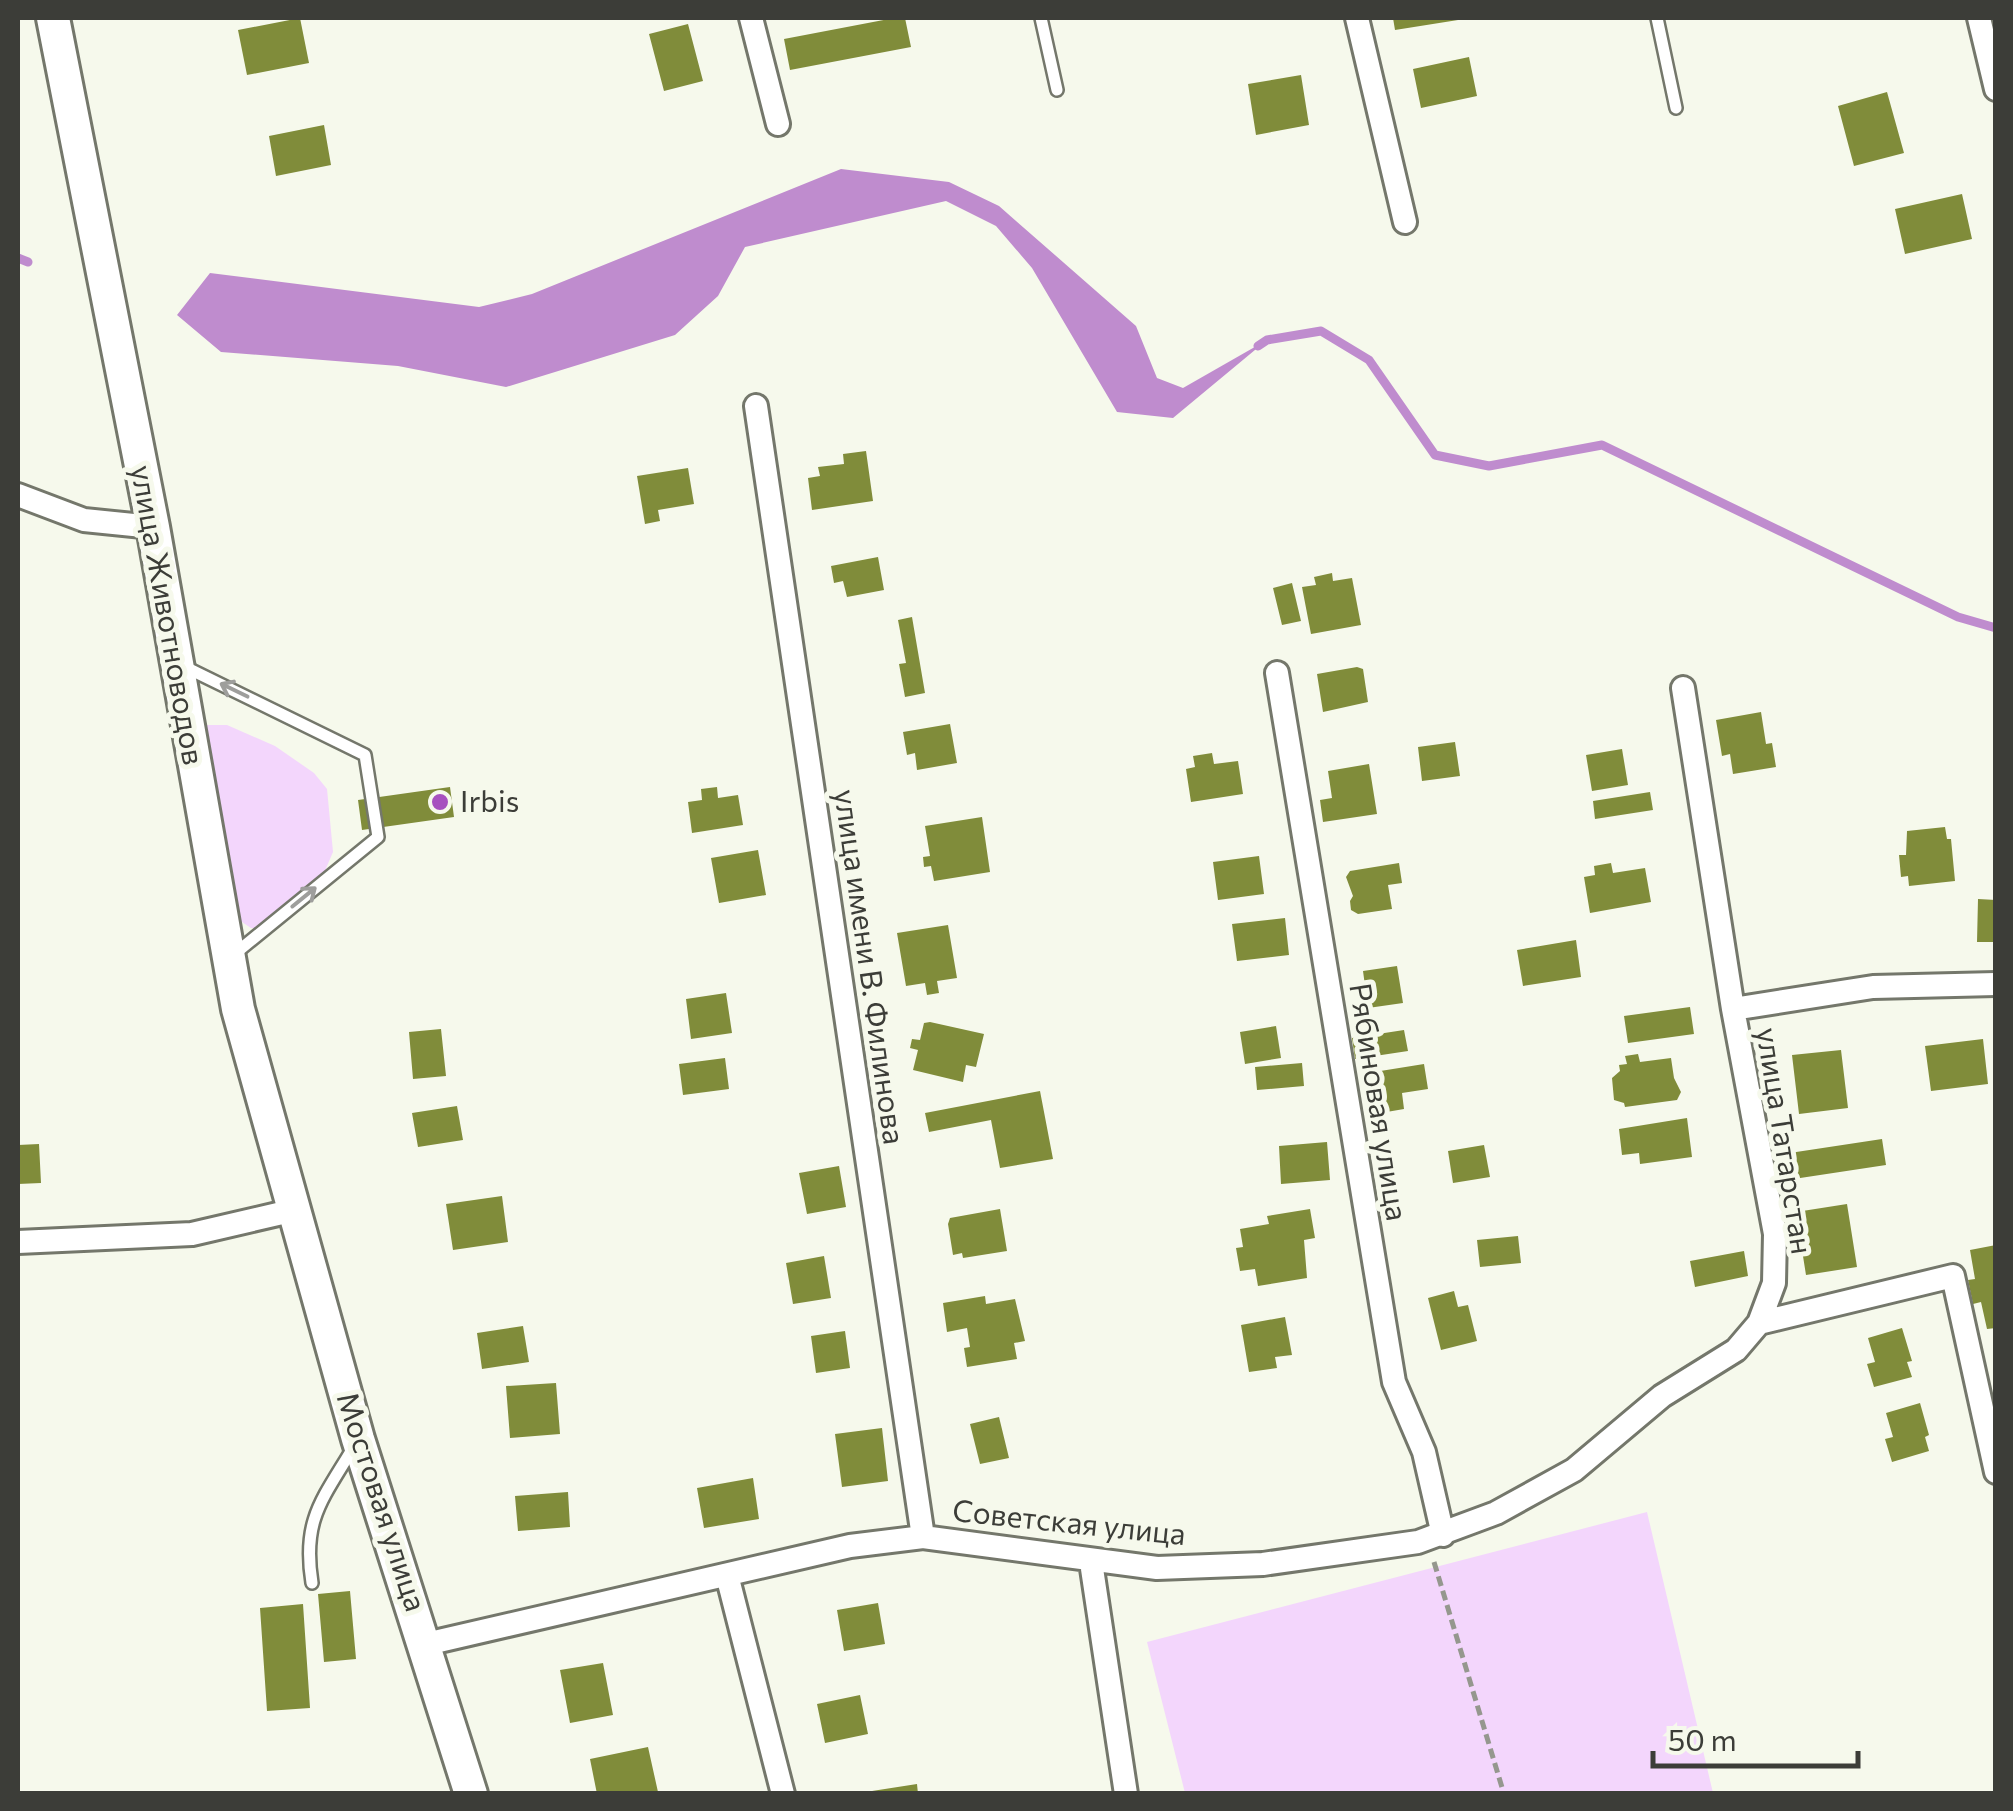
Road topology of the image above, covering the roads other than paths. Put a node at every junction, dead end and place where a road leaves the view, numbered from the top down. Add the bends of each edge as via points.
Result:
1 (53, 18) edge
2 (751, 18) edge
3 (1041, 18) edge
4 (1357, 18) edge
5 (1656, 18) edge
6 (1979, 18) edge
7 (1996, 89) edge
8 (1057, 90) dead end
9 (1676, 108) dead end
10 (778, 124) dead end
11 (1405, 222) dead end
12 (756, 406) dead end
13 (18, 496) edge
14 (153, 527) junction
15 (177, 662) junction
16 (1277, 673) dead end
17 (1682, 688) dead end
18 (229, 958) junction
19 (1996, 984) edge
20 (1734, 1010) junction
21 (296, 1210) junction
22 (18, 1242) edge
23 (1758, 1324) junction
24 (358, 1439) junction
25 (1996, 1472) edge
26 (1443, 1535) junction
27 (923, 1538) junction
28 (1090, 1562) junction
29 (726, 1575) junction
30 (312, 1582) dead end
31 (426, 1644) junction
32 (471, 1794) edge
33 (782, 1794) edge
34 (1126, 1794) edge

1 - 14 main road, улица Животноводов
2 - 10 street
3 - 8 lane
4 - 11 street
5 - 9 lane
6 - 7 street
12 - 27 street, улица имени В. Филинова
13 - 14 street via 84,520
14 - 15 main road, улица Животноводов
15 - 18 main road, улица Животноводов
18 -> 15 lane via 378,838 365,755
16 - 26 street, Рябиновая улица via 1394,1382 1424,1452
17 - 20 street, улица Татарстан
18 - 21 main road, улица Животноводов
19 - 20 street via 1873,987
20 - 23 street, улица Татарстан via 1775,1234 1774,1283
21 - 22 street via 192,1234
21 - 24 main road, Мостовая улица
23 - 25 street via 1953,1276
23 - 26 street, Советская улица via 1736,1350 1662,1396 1574,1470
24 - 30 lane via 316,1510 307,1549
24 - 31 main road, Мостовая улица
26 - 28 street, Советская улица via 1262,1564 1157,1568
27 - 28 street, Советская улица
27 - 29 street, Советская улица via 850,1546
28 - 34 street
29 - 31 street, Советская улица
29 - 33 street
31 - 32 main road, Мостовая улица

